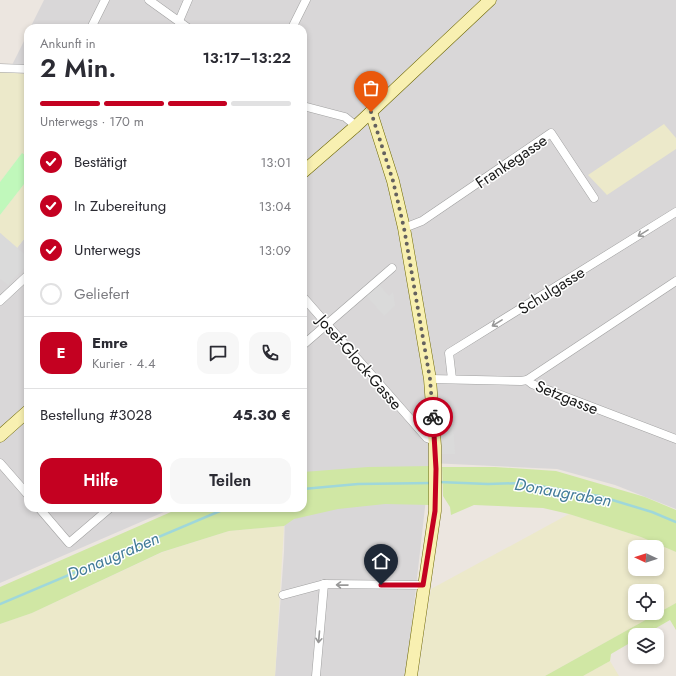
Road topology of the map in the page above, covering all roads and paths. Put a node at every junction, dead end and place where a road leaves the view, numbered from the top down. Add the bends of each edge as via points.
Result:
1 (105, 0) edge
2 (149, 0) edge
3 (188, 0) edge
4 (306, 0) edge
5 (486, 1) edge
6 (179, 21) junction
7 (93, 24) edge
8 (183, 24) edge
9 (294, 24) edge
10 (0, 68) edge
11 (24, 69) edge
12 (307, 107) edge
13 (371, 112) junction
14 (356, 126) junction
15 (307, 169) edge
16 (594, 198) dead end
17 (676, 212) edge
18 (404, 228) junction
19 (392, 268) dead end
20 (24, 279) edge
21 (676, 281) edge
22 (0, 300) edge
23 (307, 302) edge
24 (327, 325) junction
25 (307, 342) edge
26 (430, 379) junction
27 (452, 379) junction
28 (527, 380) junction
29 (24, 415) edge
30 (0, 436) edge
31 (675, 437) edge
32 (435, 441) junction
33 (0, 463) edge
34 (24, 490) edge
35 (42, 512) edge
36 (105, 512) edge
37 (324, 584) junction
38 (423, 585) junction
39 (283, 595) dead end
40 (316, 676) edge
41 (411, 676) edge

1 - 7 street
2 - 6 street
3 - 6 street
4 - 9 street
5 - 13 street
6 - 8 street
10 - 11 street
12 - 14 street via 345,117
13 - 14 street
13 - 18 street via 393,181
14 - 15 street
16 - 18 street, Frankegasse via 551,133 422,221
17 -> 27 street, Schulgasse via 449,353
18 - 26 street
19 - 24 street
20 - 22 street
21 - 28 street
23 - 24 street, Josef-Glock-Gasse
24 - 25 street
24 - 32 street, Josef-Glock-Gasse via 427,438
26 - 27 street, Setzgasse
26 - 32 street
27 - 28 street, Setzgasse
28 - 31 street, Setzgasse
29 - 30 street
32 - 38 street via 436,496
33 - 34 street
35 - 36 street via 69,543
38 -> 37 street
37 - 39 street
37 -> 40 street
38 - 41 street

